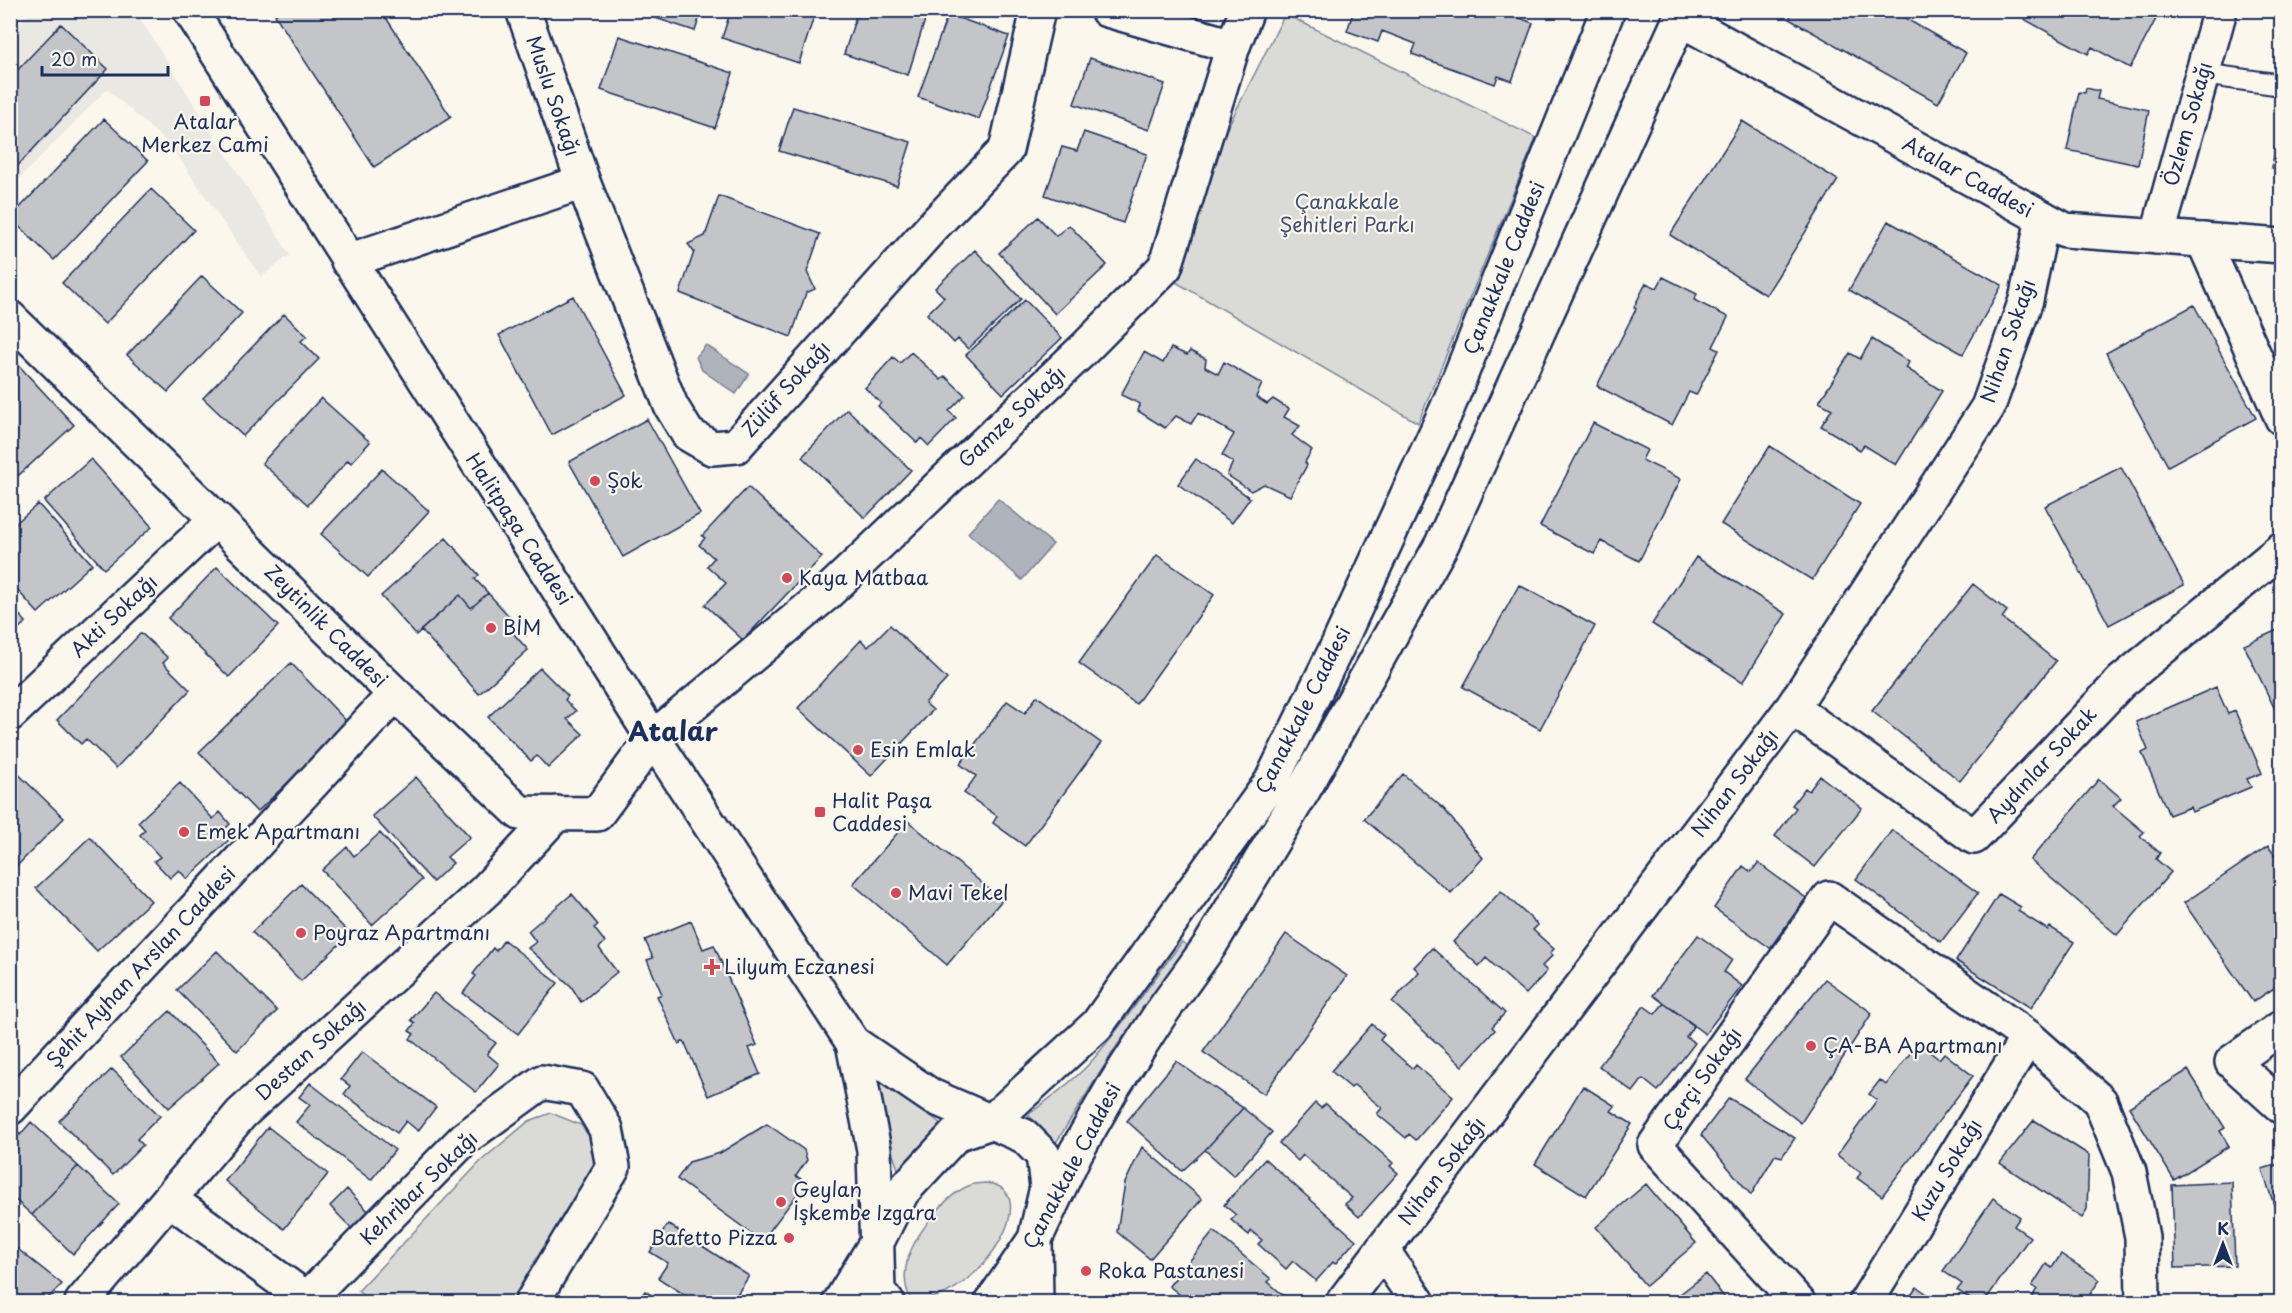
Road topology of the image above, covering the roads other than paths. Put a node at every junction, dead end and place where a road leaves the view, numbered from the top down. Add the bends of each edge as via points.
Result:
1 (190, 10) edge
2 (523, 10) edge
3 (1038, 10) edge
4 (1107, 10) edge
5 (1247, 10) edge
6 (1608, 10) edge
7 (2220, 10) edge
8 (1675, 14) edge
9 (1233, 46) junction
10 (2202, 74) junction
11 (2282, 85) edge
12 (583, 182) junction
13 (2043, 218) junction
14 (2157, 237) junction
15 (2203, 240) junction
16 (2282, 246) edge
17 (348, 261) junction
18 (10, 318) edge
19 (2282, 418) edge
20 (218, 519) junction
21 (2282, 549) edge
22 (395, 694) junction
23 (1792, 708) junction
24 (10, 714) edge
25 (653, 738) junction
26 (557, 813) junction
27 (2282, 1027) edge
28 (2028, 1037) junction
29 (853, 1044) junction
30 (2282, 1107) edge
31 (10, 1108) edge
32 (991, 1122) junction
33 (169, 1199) junction
34 (1035, 1239) junction
35 (878, 1240) junction
36 (1382, 1250) junction
37 (309, 1301) edge
38 (82, 1302) edge
39 (532, 1302) edge
40 (840, 1302) edge
41 (887, 1302) edge
42 (992, 1302) edge
43 (1036, 1302) edge
44 (1343, 1302) edge
45 (1418, 1302) edge
46 (1798, 1302) edge
47 (1866, 1302) edge
48 (2143, 1302) edge

1 - 17 street, Halitpaşa Caddesi
2 - 12 street, Muslu Sokağı
3 - 12 street, Zülüf Sokağı via 1006,150 736,446 712,448 688,434 671,406
4 - 9 street
5 - 9 street, Gamze Sokağı
6 - 32 street, Çanakkale Caddesi via 1447,409 1270,782 1097,1025
7 - 10 street, Özlem Sokağı
8 - 13 street, Atalar Caddesi
8 - 34 street, Çanakkale Caddesi via 1442,544 1304,789 1210,945 1112,1089 1076,1152
9 - 25 street, Gamze Sokağı via 1165,267 826,594
10 - 11 lane
10 - 14 street, Özlem Sokağı
12 - 17 street
13 - 14 street, Atalar Caddesi via 2064,230
13 - 23 street, Nihan Sokağı via 2026,300 1988,407
14 - 15 street, Atalar Caddesi
15 - 16 street, Atalar Caddesi
15 - 19 street
17 - 25 street, Halitpaşa Caddesi
18 - 20 street, Zeytinlik Caddesi
20 - 22 street, Zeytinlik Caddesi
20 - 24 street, Akti Sokağı
21 - 23 street, Aydınlar Sokak via 2121,682 1974,837
22 - 26 street, Zeytinlik Caddesi via 520,813
22 - 31 street, Şehit Ayhan Arslan Caddesi
23 - 36 street, Nihan Sokağı
25 - 26 street, Zeytinlik Caddesi via 597,814
25 - 29 street, Halitpaşa Caddesi
26 - 33 street, Destan Sokağı via 486,890 241,1114
27 - 30 street via 2232,1062
28 - 46 street, Çerçi Sokağı via 1829,897 1655,1146
28 - 47 street, Kuzu Sokağı
28 - 48 street via 2100,1101 2129,1172 2142,1237
29 - 32 street via 931,1096
29 - 35 street via 874,1150
32 - 34 street via 1024,1136 1043,1155 1047,1187
32 - 35 street, Çanakkale Caddesi via 956,1134 902,1192
33 - 37 street
33 - 38 street, Destan Sokağı
34 - 42 street, Çanakkale Caddesi
34 - 43 street
35 - 40 street, Çanakkale Caddesi
35 - 41 street via 878,1291
36 - 44 street, Nihan Sokağı
36 - 45 street
37 - 39 street, Kehribar Sokağı via 465,1138 542,1082 582,1089 606,1129 613,1167

